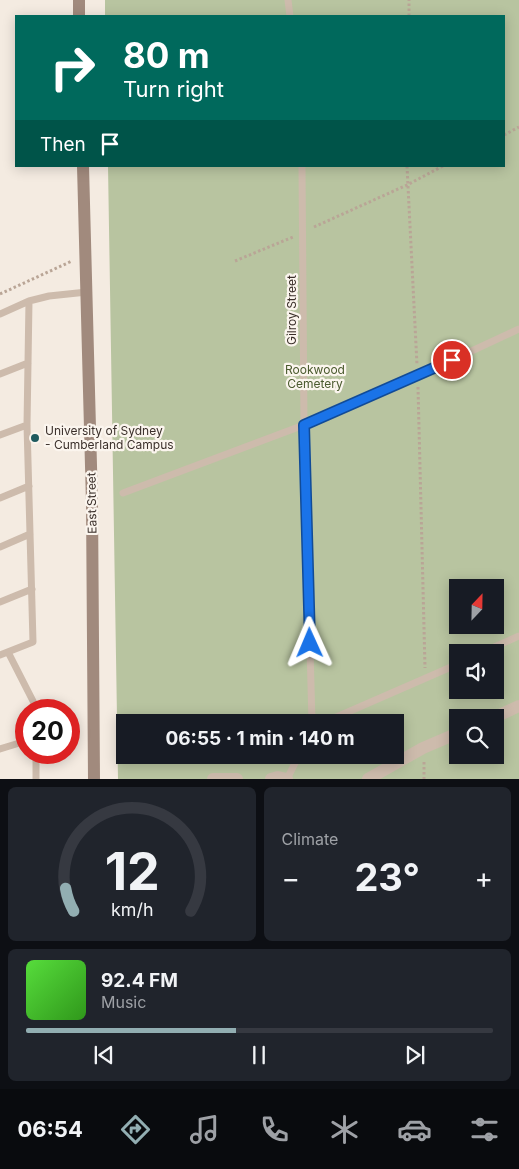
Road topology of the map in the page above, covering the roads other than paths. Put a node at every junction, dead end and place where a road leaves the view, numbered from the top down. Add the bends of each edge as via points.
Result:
1 (79, 0) edge
2 (288, 0) edge
3 (79, 15) edge
4 (290, 15) edge
5 (83, 167) edge
6 (302, 167) edge
7 (87, 292) junction
8 (29, 301) junction
9 (0, 314) edge
10 (519, 329) edge
11 (28, 363) junction
12 (0, 374) edge
13 (27, 424) junction
14 (304, 425) junction
15 (0, 435) edge
16 (29, 486) junction
17 (123, 494) dead end
18 (0, 498) edge
19 (30, 534) junction
20 (0, 546) edge
21 (32, 590) junction
22 (0, 602) edge
23 (519, 636) edge
24 (501, 644) edge
25 (8, 652) junction
26 (0, 655) edge
27 (449, 668) edge
28 (32, 699) edge
29 (519, 706) edge
30 (504, 713) edge
31 (312, 714) edge
32 (344, 714) edge
33 (449, 737) edge
34 (15, 744) edge
35 (0, 749) edge
36 (36, 764) edge
37 (294, 764) edge
38 (36, 779) edge
39 (94, 779) edge
40 (213, 779) edge
41 (237, 779) edge
42 (271, 779) edge
43 (287, 779) edge
44 (368, 779) edge

1 - 3 main road
2 - 4 lane
5 - 7 main road, East Street
6 - 14 lane, Gilroy Street
7 - 8 lane
7 - 39 main road, East Street
8 - 9 lane
8 - 11 lane
10 - 14 lane
11 - 12 lane
11 - 13 lane
13 - 15 lane
13 - 16 lane
14 - 17 lane
14 - 31 lane, Gilroy Street
16 - 18 lane
16 - 19 lane
19 - 20 lane
19 - 21 lane
21 - 22 lane
21 - 25 lane via 33,642
23 - 24 lane
25 - 26 lane
25 - 28 lane
27 - 32 lane
29 - 30 street
33 - 44 street
34 - 35 lane
36 - 38 lane
37 - 43 lane
40 - 41 street
42 - 43 street

